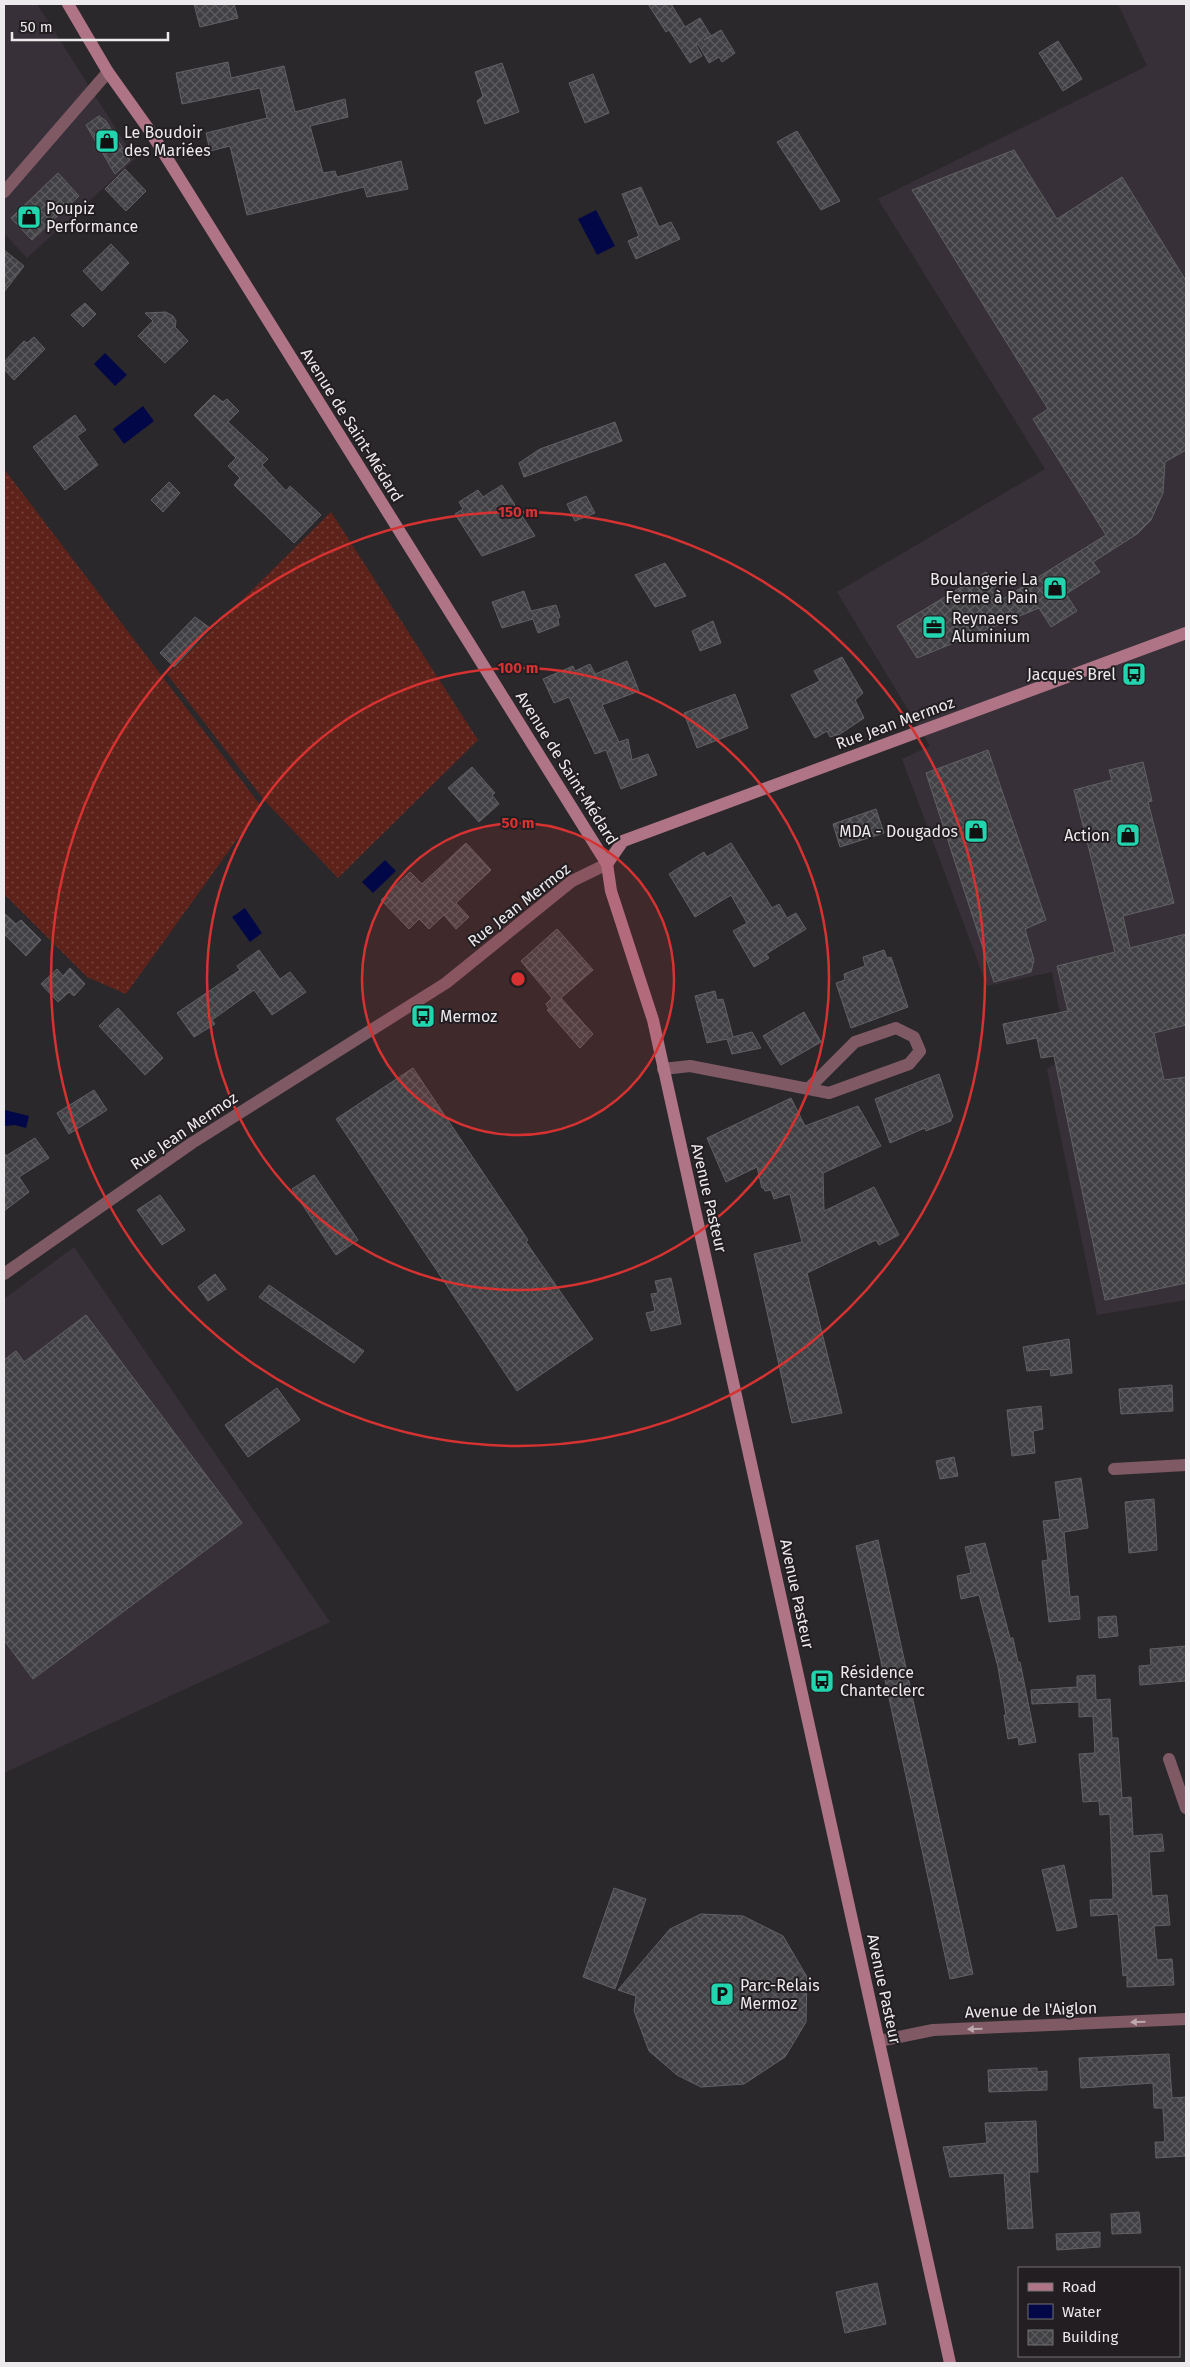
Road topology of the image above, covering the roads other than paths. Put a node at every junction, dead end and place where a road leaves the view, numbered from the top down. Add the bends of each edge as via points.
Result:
1 (68, 4) edge
2 (108, 72) junction
3 (4, 192) edge
4 (1186, 633) edge
5 (607, 864) junction
6 (664, 1069) junction
7 (808, 1089) junction
8 (4, 1274) edge
9 (1186, 1465) edge
10 (1114, 1470) dead end
11 (1169, 1759) dead end
12 (1186, 1808) edge
13 (1186, 2020) edge
14 (879, 2041) junction
15 (950, 2363) edge

1 - 2 main road, Avenue de Saint-Médard
2 - 3 street
2 - 5 main road, Avenue de Saint-Médard via 150,132
4 - 5 main road, Rue Jean Mermoz via 623,841
5 - 6 main road, Avenue Pasteur via 611,891 653,1020
5 - 8 street, Rue Jean Mermoz via 572,881 446,983 192,1142
6 - 7 street via 690,1066
6 - 14 main road, Avenue Pasteur
7 - 7 street via 829,1093 909,1064 920,1051 914,1037 896,1028 856,1042
9 - 10 street
11 - 12 street
13 -> 14 street, Avenue de l'Aiglon via 933,2030
14 - 15 main road, Avenue Pasteur

